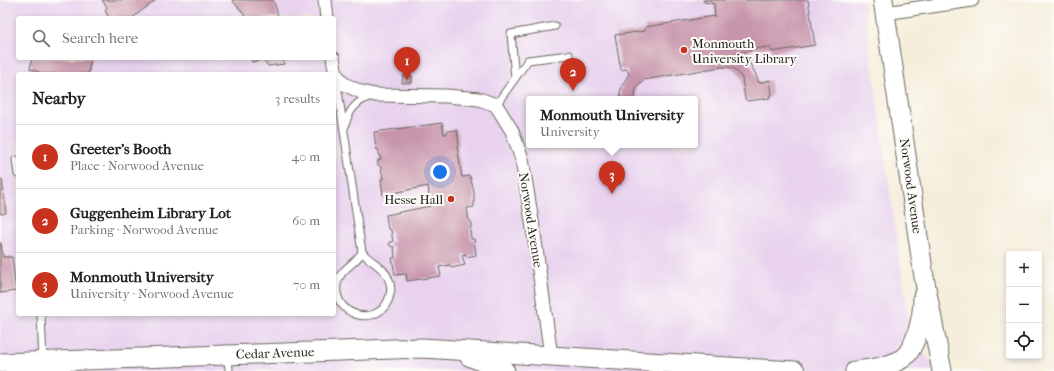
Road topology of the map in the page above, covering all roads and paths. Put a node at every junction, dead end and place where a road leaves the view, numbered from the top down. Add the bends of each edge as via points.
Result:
1 (325, 0) edge
2 (972, 0) edge
3 (884, 6) edge
4 (327, 16) edge
5 (555, 26) dead end
6 (570, 55) dead end
7 (334, 60) edge
8 (336, 72) edge
9 (336, 74) joint
10 (515, 78) junction
11 (375, 95) junction
12 (496, 105) junction
13 (345, 136) junction
14 (362, 252) junction
15 (924, 277) junction
16 (41, 316) edge
17 (455, 350) junction
18 (43, 362) junction
19 (644, 362) junction
20 (0, 363) edge
21 (228, 363) edge
22 (552, 364) edge
23 (504, 371) edge
24 (616, 371) edge
25 (795, 371) edge
26 (855, 371) edge
27 (942, 371) edge

1 - 4 street
2 - 3 street
3 - 15 main road, Norwood Avenue
5 - 10 lane via 511,34
6 - 10 lane via 528,60
7 - 8 street
9 - 11 street via 351,88
9 - 13 lane
10 - 12 lane
11 - 12 street via 447,96 479,99
11 - 13 lane via 351,109 346,119
12 - 22 street, Norwood Avenue via 512,131 522,159
13 - 14 lane
14 - 14 lane via 340,276 337,294 346,310 354,315 364,316 373,315 381,310 390,296 391,288 385,272
15 - 26 main road via 923,307 914,342 903,358 884,366
15 - 27 main road, Norwood Avenue
16 - 18 lane
17 - 21 main road, Cedar Avenue via 422,348
17 - 22 main road, Cedar Avenue
17 - 23 main road
18 - 20 main road, Cedar Avenue
18 - 21 main road, Cedar Avenue
19 - 22 main road
19 - 24 main road
19 - 25 main road

